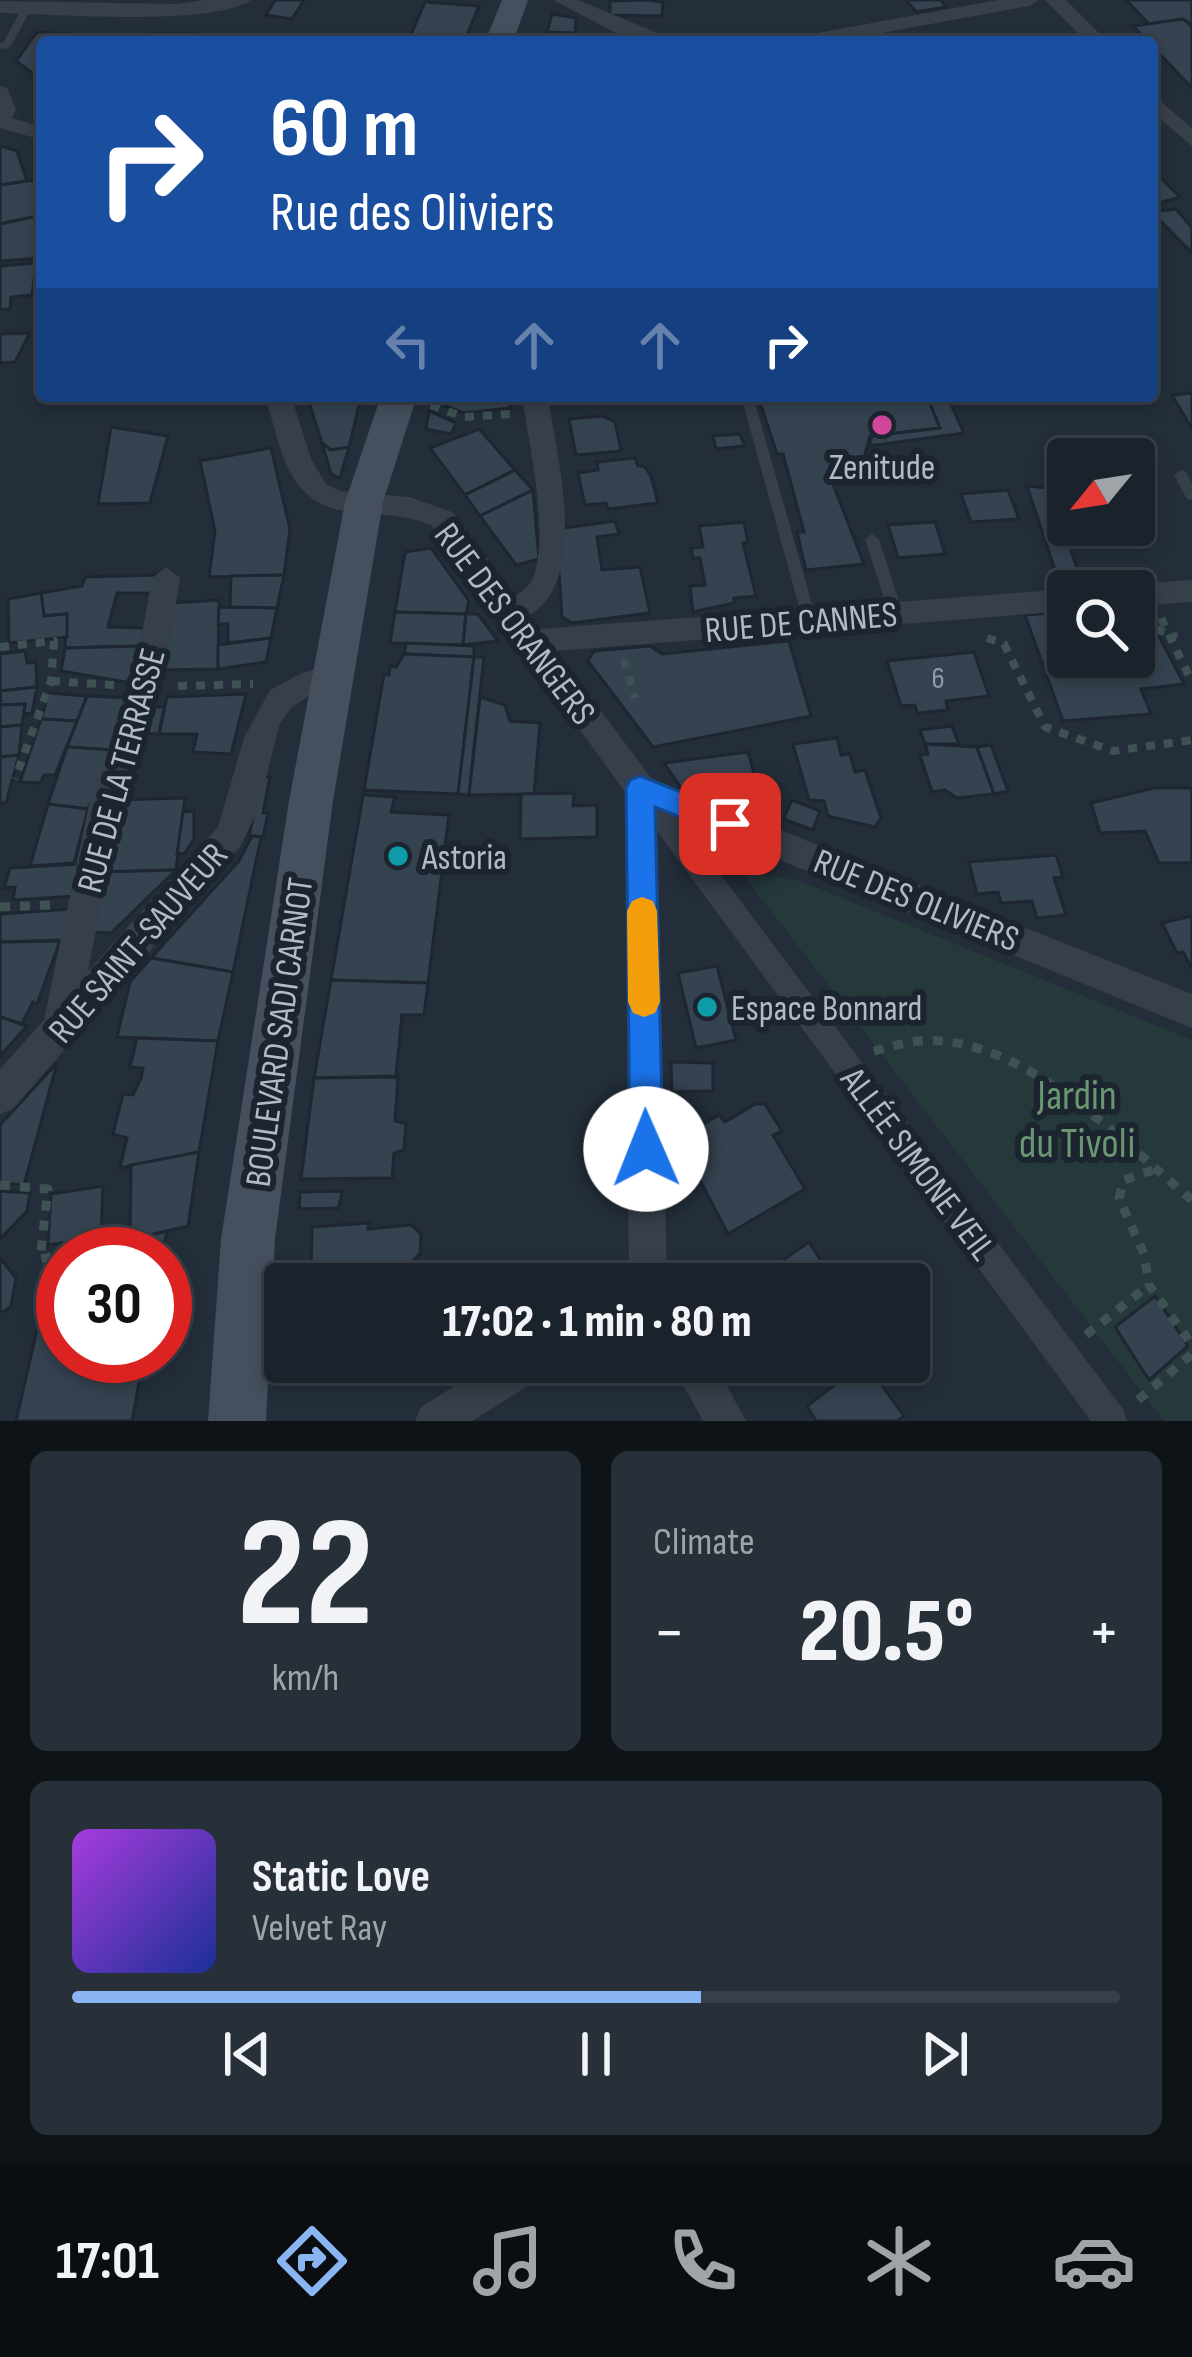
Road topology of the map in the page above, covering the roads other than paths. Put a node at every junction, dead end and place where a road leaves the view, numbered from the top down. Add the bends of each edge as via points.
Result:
1 (241, 0) edge
2 (515, 0) edge
3 (563, 0) edge
4 (1029, 0) edge
5 (1055, 0) edge
6 (144, 5) edge
7 (27, 7) junction
8 (0, 8) edge
9 (888, 35) edge
10 (501, 36) edge
11 (645, 36) edge
12 (1092, 36) edge
13 (0, 45) edge
14 (1158, 91) edge
15 (0, 92) edge
16 (1190, 104) edge
17 (1158, 106) edge
18 (0, 121) edge
19 (36, 132) edge
20 (1184, 132) edge
21 (280, 402) edge
22 (411, 402) edge
23 (749, 402) edge
24 (536, 404) edge
25 (1181, 475) dead end
26 (1192, 495) edge
27 (364, 502) junction
28 (872, 539) dead end
29 (166, 578) dead end
30 (1192, 591) edge
31 (1155, 594) edge
32 (1047, 602) edge
33 (512, 611) junction
34 (896, 614) junction
35 (810, 620) junction
36 (533, 641) junction
37 (336, 660) junction
38 (640, 789) junction
39 (1192, 1011) edge
40 (58, 1032) junction
41 (0, 1096) edge
42 (648, 1263) edge
43 (496, 1383) edge
44 (703, 1383) edge
45 (1120, 1414) edge
46 (237, 1421) edge
47 (435, 1421) edge
48 (726, 1421) edge

1 - 6 street via 203,8
2 - 10 main road
3 - 11 street
4 - 9 street
5 - 12 street
6 - 7 street
7 - 8 street
7 - 13 lane
14 - 16 street
15 - 18 street
16 - 20 street via 1173,115
17 - 20 street
18 - 19 street
21 - 27 street, RUE DES ORANGERS via 313,489
22 - 27 main road, BOULEVARD SADI CARNOT
23 - 35 lane
24 - 33 street via 548,579
25 - 26 lane
27 - 33 street, RUE DES ORANGERS via 409,504 442,519
27 - 37 main road, BOULEVARD SADI CARNOT
28 - 34 lane
29 - 40 street, RUE DE LA TERRASSE via 149,677 106,800
30 - 31 street
32 - 34 street, RUE DE CANNES
33 - 36 street, RUE DES ORANGERS
34 - 35 street, RUE DE CANNES
35 - 36 street, RUE DE CANNES
36 - 38 street, RUE DES ORANGERS
37 - 40 street, RUE SAINT-SAUVEUR via 268,708 239,822
37 - 46 main road, BOULEVARD SADI CARNOT via 248,1239
38 - 39 street, RUE DES OLIVIERS
38 - 42 street
38 - 45 street, ALLÉE SIMONE VEIL via 1061,1354
40 - 41 street, RUE SAINT-SAUVEUR
43 - 47 street
44 - 48 street

